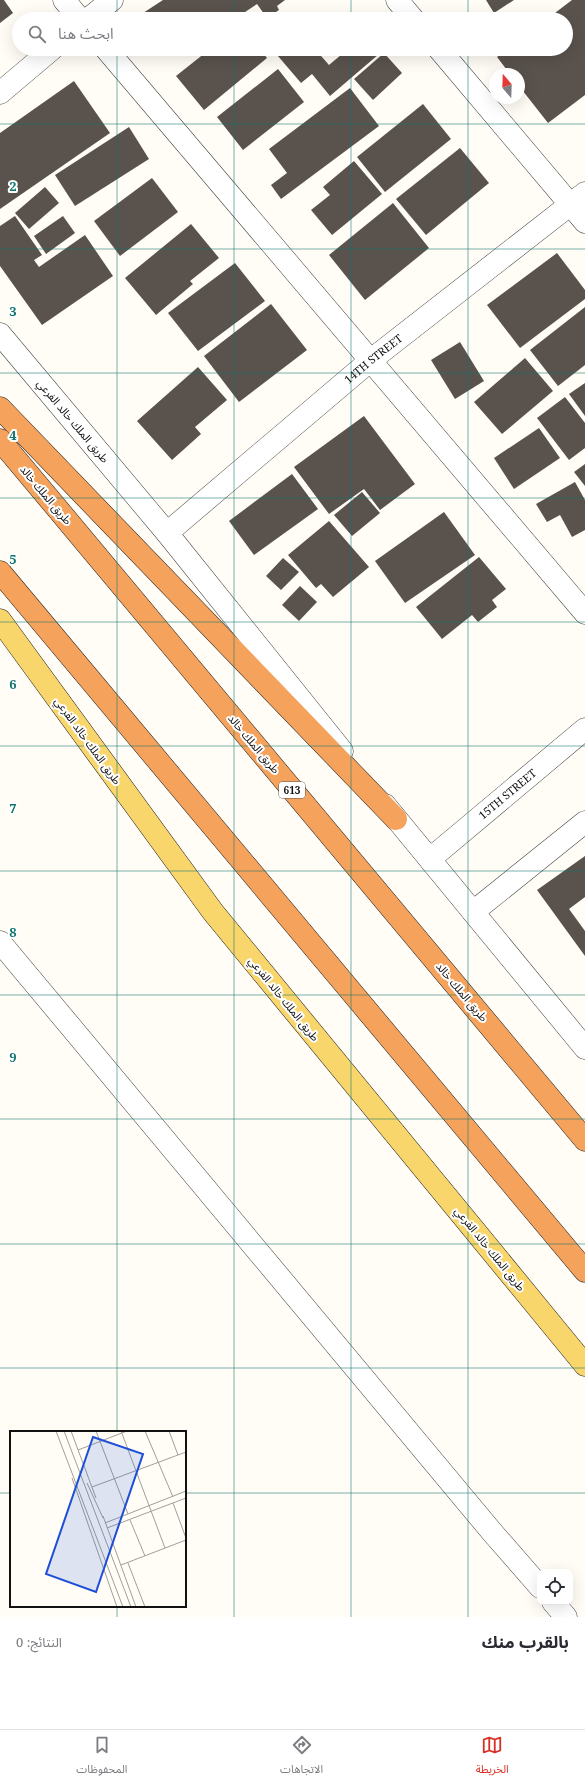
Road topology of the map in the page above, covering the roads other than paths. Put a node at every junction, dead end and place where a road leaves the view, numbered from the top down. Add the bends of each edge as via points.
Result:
1 (64, 0) edge
2 (112, 0) edge
3 (397, 0) edge
4 (74, 12) edge
5 (97, 12) edge
6 (407, 12) edge
7 (44, 56) edge
8 (112, 56) edge
9 (445, 56) edge
10 (0, 93) edge
11 (578, 199) edge
12 (585, 222) edge
13 (0, 334) edge
14 (371, 360) junction
15 (0, 408) edge
16 (0, 440) edge
17 (167, 532) junction
18 (0, 572) edge
19 (585, 612) edge
20 (0, 620) edge
21 (585, 729) edge
22 (396, 819) junction
23 (585, 822) edge
24 (430, 859) junction
25 (473, 912) junction
26 (0, 942) edge
27 (585, 1048) edge
28 (585, 1140) edge
29 (585, 1271) edge
30 (585, 1365) edge
31 (537, 1584) edge
32 (556, 1605) edge
33 (566, 1617) edge

1 - 4 street
2 - 5 street
3 - 6 street
7 - 10 street
8 - 14 street
9 - 11 street
11 - 12 street
11 - 14 street, 14TH STREET
13 - 17 street, طريق الملك خالد الفرعي
14 - 17 street, 14TH STREET
14 - 19 street
15 - 22 highway
16 - 28 highway, طريق الملك خالد / 613
17 - 22 street, طريق الملك خالد الفرعي
18 - 29 highway
20 - 30 main road, طريق الملك خالد الفرعي via 213,912
21 - 24 street, 15TH STREET
22 - 24 street, طريق الملك خالد الفرعي
23 - 25 street
24 - 25 street, طريق الملك خالد الفرعي
25 - 27 street, طريق الملك خالد الفرعي
26 - 31 street
32 - 33 street

